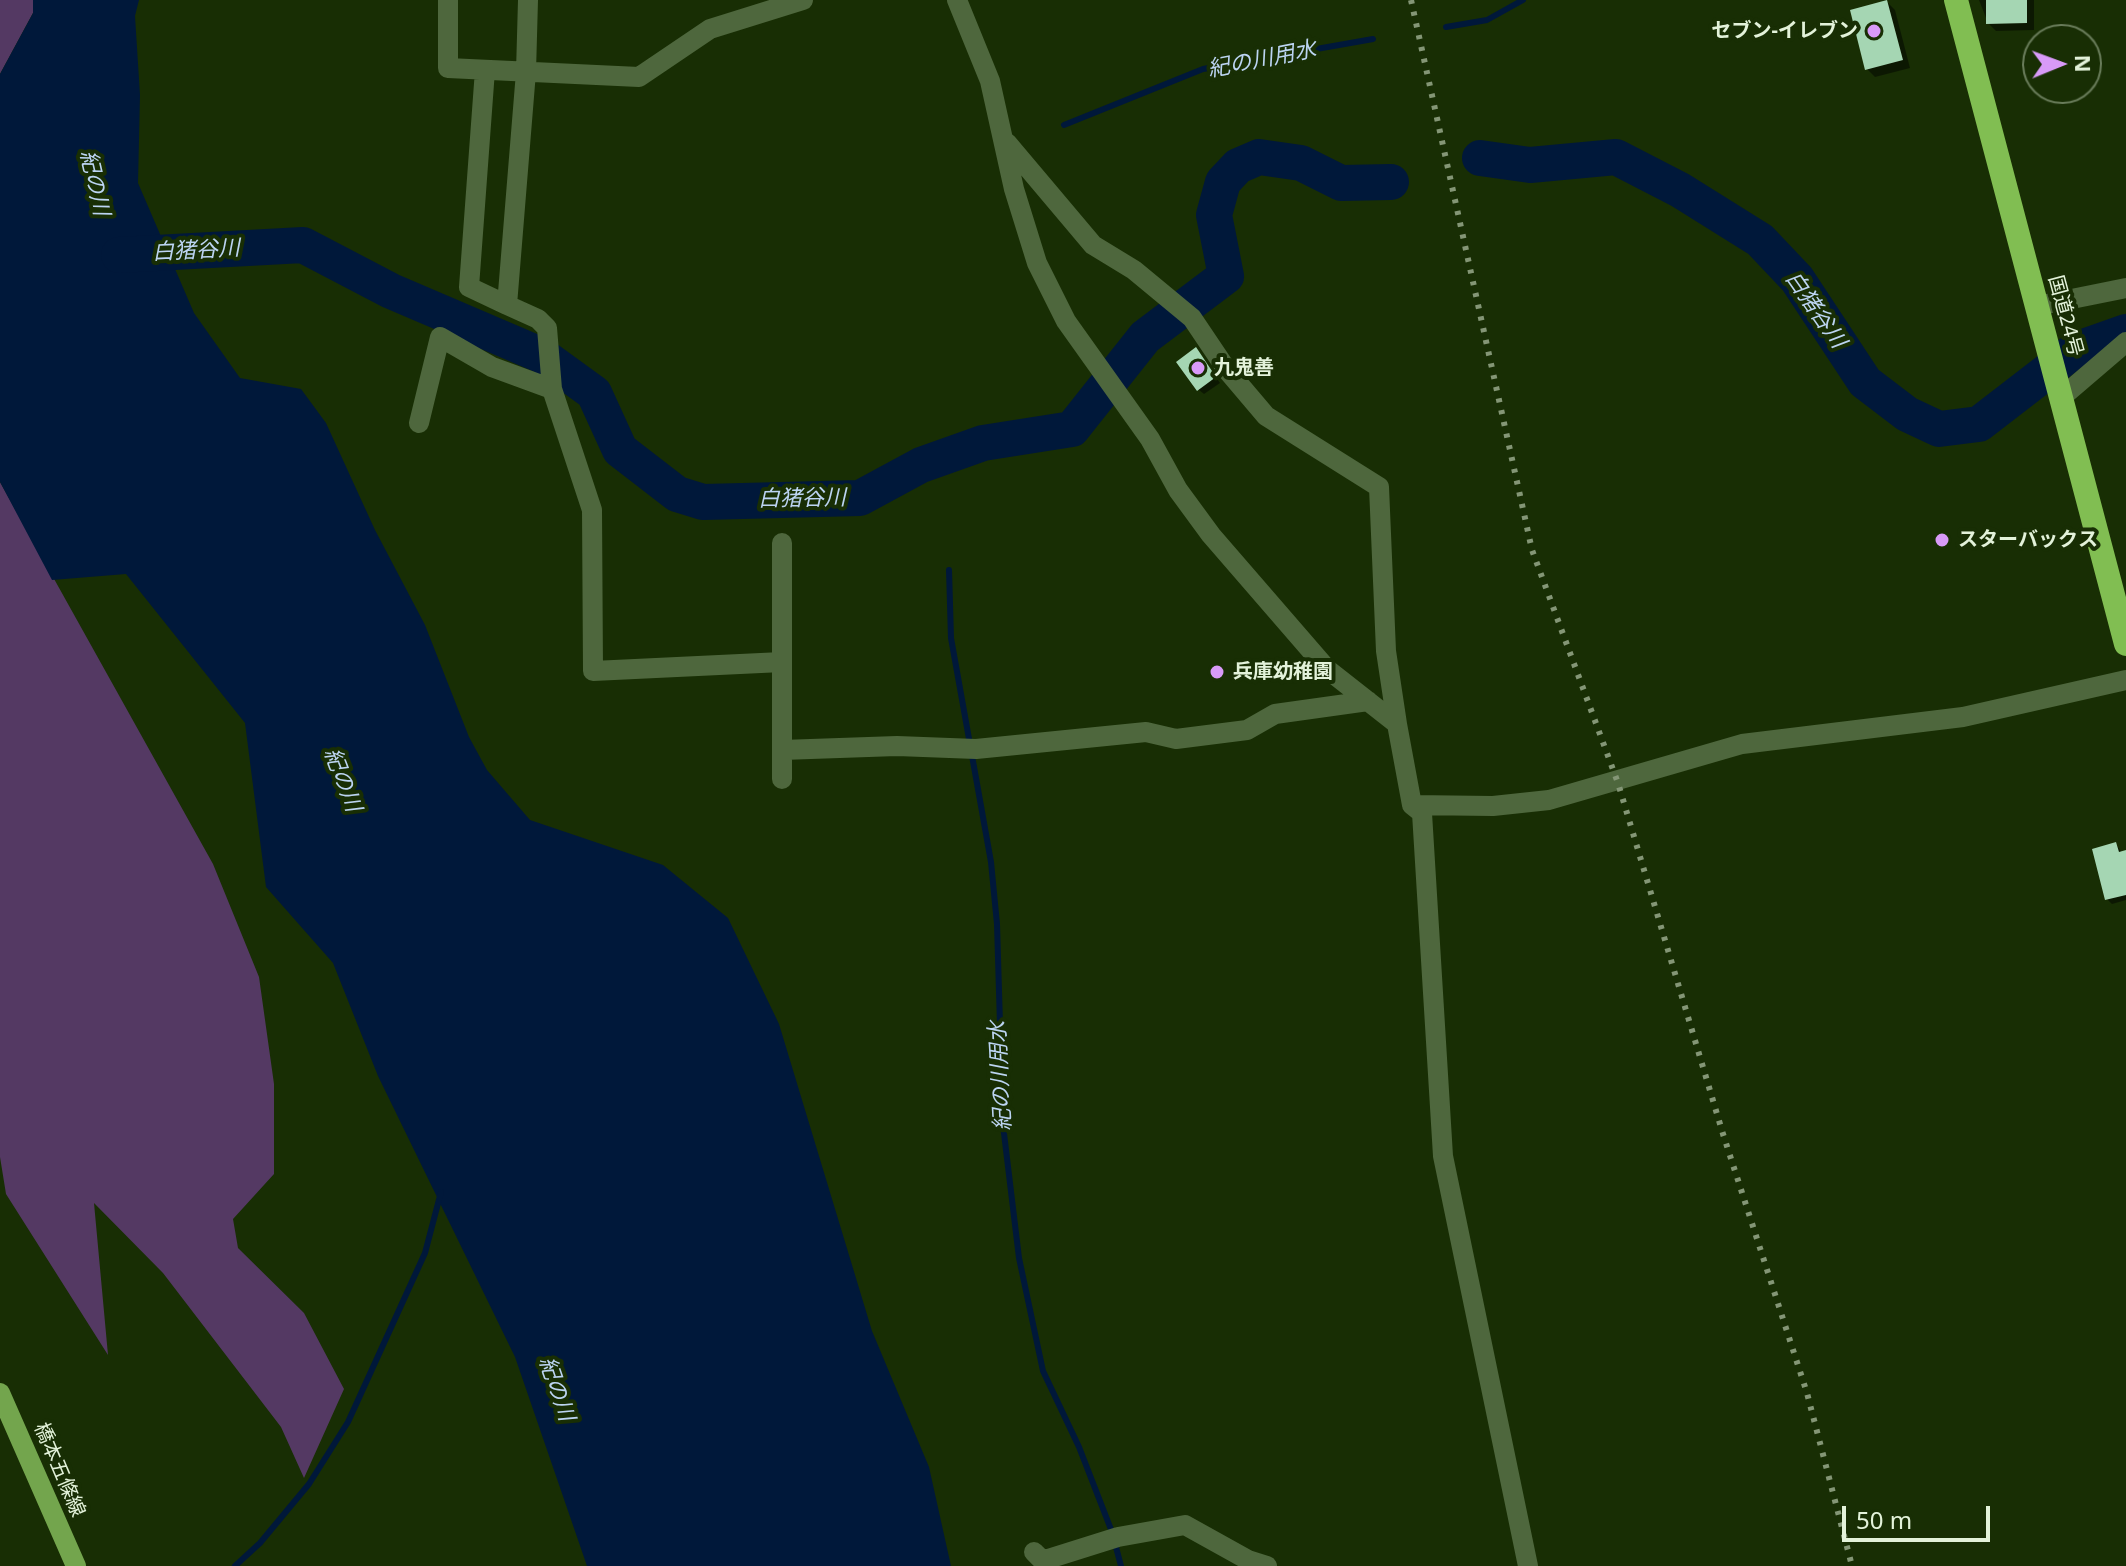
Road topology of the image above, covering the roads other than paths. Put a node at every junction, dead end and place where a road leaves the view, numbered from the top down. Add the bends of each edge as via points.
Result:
1 (448, 0) edge
2 (528, 0) edge
3 (803, 0) edge
4 (957, 0) edge
5 (1956, 0) edge
6 (485, 70) junction
7 (526, 72) junction
8 (1004, 141) junction
9 (2126, 288) edge
10 (507, 305) junction
11 (2037, 306) junction
12 (2126, 342) edge
13 (552, 379) junction
14 (2062, 397) junction
15 (419, 423) dead end
16 (782, 543) dead end
17 (2126, 644) edge
18 (782, 662) junction
19 (2126, 680) edge
20 (1368, 701) junction
21 (1397, 724) junction
22 (782, 750) junction
23 (782, 779) dead end
24 (1412, 805) junction
25 (0, 1393) edge
26 (1034, 1552) dead end
27 (76, 1566) edge
28 (1267, 1566) edge
29 (1528, 1566) edge

1 - 6 street via 448,68
2 - 7 street
3 - 7 street via 710,29 639,77
4 - 8 street via 990,81
5 - 11 highway, 国道24号
6 - 7 street
6 - 10 street via 469,287
7 - 10 street
8 - 20 street via 1037,263 1066,321 1211,535 1297,638
8 - 21 street via 1093,245 1180,308 1266,416 1379,487 1386,651
9 - 11 street
10 - 13 street via 547,328
11 - 14 highway, 国道24号
12 - 14 street
13 - 15 street via 492,367 440,337
13 - 18 street via 592,510 593,671
14 - 17 highway, 国道24号
16 - 18 street
18 - 22 street
19 - 24 street via 1963,717 1742,744 1549,800
20 - 21 street
20 - 22 street via 1275,714 1247,730 1176,739 1146,732 970,749
21 - 24 street
22 - 23 street
24 - 29 street via 1422,813 1443,1156
25 - 27 main road, 橋本五條線
26 - 28 street via 1048,1559 1114,1538 1185,1525

